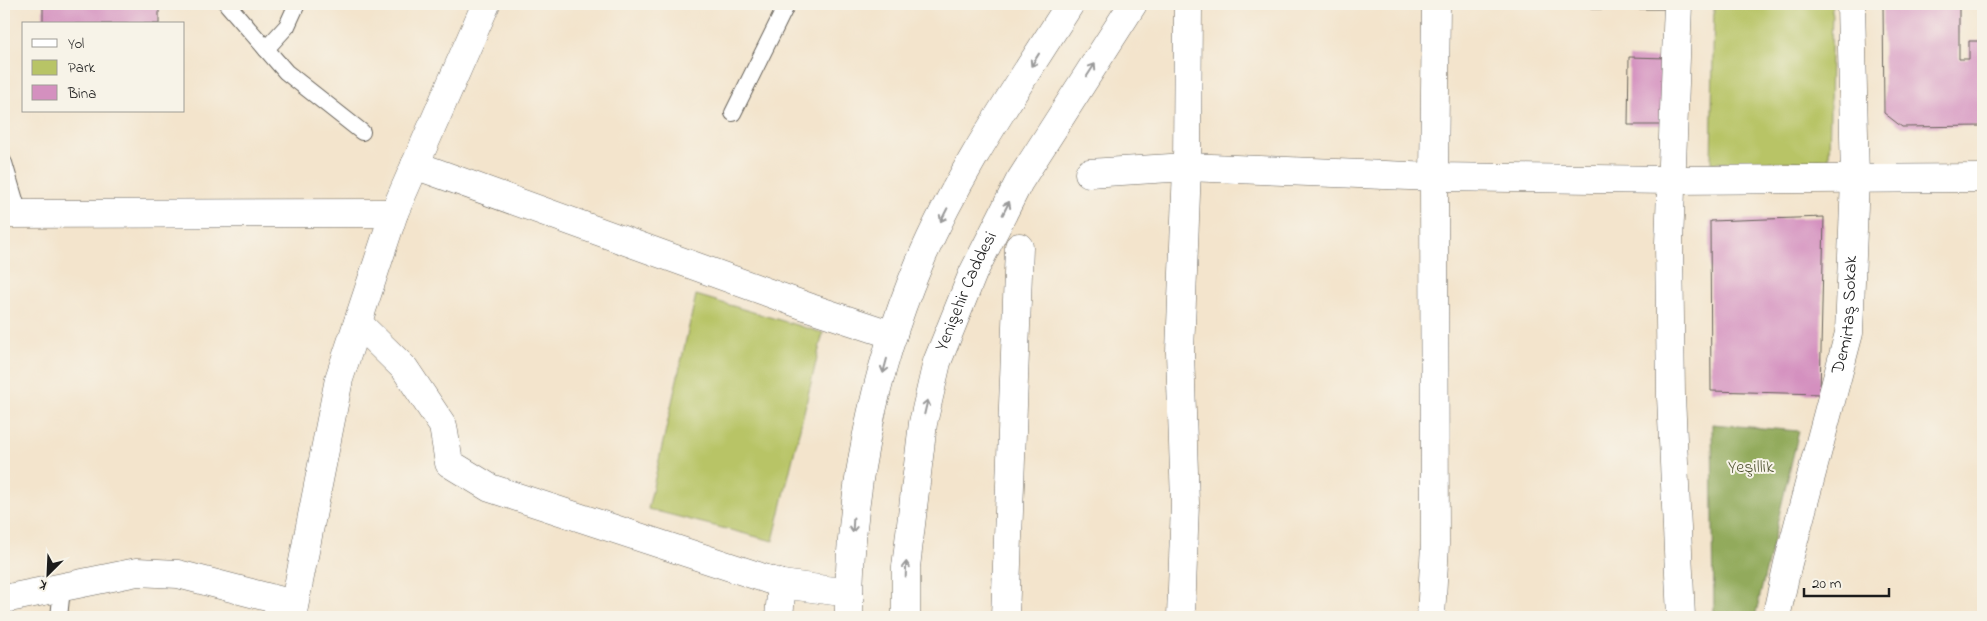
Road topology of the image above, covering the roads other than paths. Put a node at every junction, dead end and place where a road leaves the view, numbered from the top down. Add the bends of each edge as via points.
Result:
1 (227, 4) edge
2 (297, 4) edge
3 (486, 4) edge
4 (787, 4) edge
5 (1070, 4) edge
6 (1134, 4) edge
7 (1188, 4) edge
8 (1436, 4) edge
9 (1678, 4) edge
10 (1851, 4) edge
11 (266, 49) junction
12 (733, 113) dead end
13 (362, 132) dead end
14 (4, 163) edge
15 (415, 165) junction
16 (1186, 167) junction
17 (1088, 173) dead end
18 (1434, 177) junction
19 (1983, 178) edge
20 (1855, 179) junction
21 (1671, 180) junction
22 (394, 213) junction
23 (11, 214) edge
24 (1019, 246) dead end
25 (358, 324) junction
26 (893, 335) junction
27 (782, 584) junction
28 (62, 589) junction
29 (4, 599) edge
30 (849, 605) edge
31 (293, 611) edge
32 (59, 617) edge
33 (779, 617) edge
34 (906, 617) edge
35 (1005, 617) edge
36 (1181, 617) edge
37 (1431, 617) edge
38 (1681, 617) edge
39 (1776, 617) edge

1 - 11 lane
2 - 11 lane via 287,26
3 - 15 main road
4 - 12 lane
5 -> 26 main road via 970,162 919,264
34 -> 6 main road, Yenişehir Caddesi via 906,566 922,423 937,362 973,273 1019,182
7 - 16 main road
8 - 18 main road
9 - 21 main road
10 - 20 main road, Demirtaş Sokak
11 - 13 lane via 286,72
14 - 23 lane
15 - 22 main road
15 - 26 main road
16 - 17 main road
16 - 18 main road
16 - 36 main road via 1180,352 1185,503
18 - 21 main road
18 - 37 main road via 1435,544
19 - 20 main road
20 - 21 main road
20 - 39 main road, Demirtaş Sokak via 1849,332
21 - 38 main road via 1671,396
22 - 23 main road
22 - 25 main road
24 - 35 main road
25 - 27 main road via 405,369 438,418 443,426 449,463 490,488
25 - 31 main road via 339,379
26 -> 30 main road via 873,412 854,510
27 - 30 main road
27 - 33 main road
28 - 29 main road
28 - 31 main road via 138,572 178,574
28 - 32 lane

